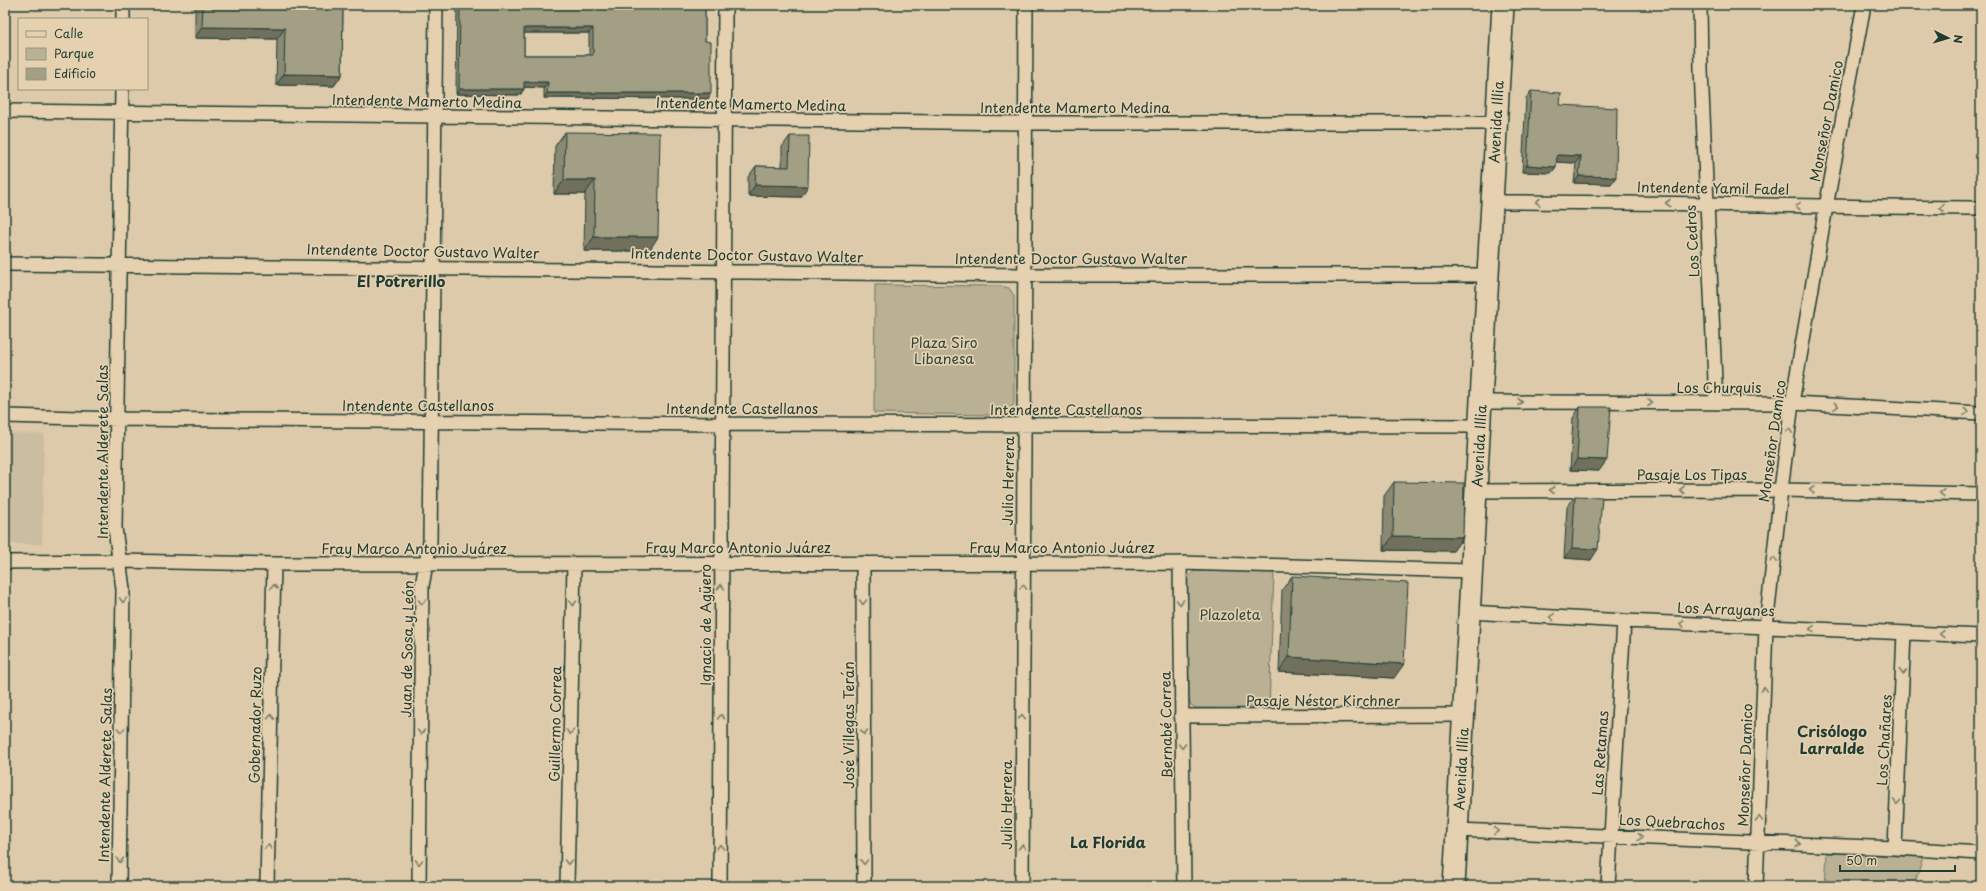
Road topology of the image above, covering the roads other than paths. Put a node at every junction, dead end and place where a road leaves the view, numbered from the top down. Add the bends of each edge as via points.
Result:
1 (123, 5) edge
2 (436, 5) edge
3 (725, 5) edge
4 (1026, 5) edge
5 (1503, 5) edge
6 (1700, 5) edge
7 (1864, 5) edge
8 (122, 18) edge
9 (122, 90) edge
10 (5, 111) edge
11 (122, 111) junction
12 (435, 117) junction
13 (724, 119) junction
14 (1026, 123) junction
15 (1496, 123) junction
16 (1492, 202) junction
17 (1706, 203) junction
18 (1826, 207) junction
19 (1981, 208) edge
20 (5, 264) edge
21 (119, 265) junction
22 (433, 267) junction
23 (723, 271) junction
24 (1025, 275) junction
25 (1488, 275) junction
26 (1481, 402) junction
27 (1716, 403) junction
28 (1792, 403) junction
29 (1981, 413) edge
30 (5, 416) edge
31 (118, 419) junction
32 (432, 421) junction
33 (721, 424) junction
34 (1025, 425) junction
35 (1480, 426) junction
36 (1781, 490) junction
37 (1476, 491) junction
38 (1981, 494) edge
39 (119, 561) junction
40 (5, 562) edge
41 (863, 563) junction
42 (1023, 563) junction
43 (1180, 563) junction
44 (274, 564) junction
45 (426, 564) junction
46 (574, 564) junction
47 (721, 564) junction
48 (1472, 571) junction
49 (1469, 612) junction
50 (1624, 621) junction
51 (1766, 627) junction
52 (1904, 633) junction
53 (1981, 636) edge
54 (1464, 715) junction
55 (1181, 716) junction
56 (1457, 830) junction
57 (1611, 835) junction
58 (1759, 843) junction
59 (1895, 848) junction
60 (1981, 853) edge
61 (119, 886) edge
62 (268, 886) edge
63 (419, 886) edge
64 (567, 886) edge
65 (720, 886) edge
66 (864, 886) edge
67 (1022, 886) edge
68 (1184, 886) edge
69 (1454, 886) edge
70 (1608, 886) edge
71 (1756, 886) edge

1 - 8 street
2 - 12 street, Juan de Sosa y León
3 - 13 street, Ignacio de Agüero
4 - 14 street, Julio Herrera
5 - 15 main road, Avenida Illia
6 - 17 street, Los Cedros
7 - 18 street, Monseñor Damico
9 - 11 street, Intendente Alderete Salas
10 - 11 street, Intendente Mamerto Medina
11 - 12 street, Intendente Mamerto Medina
11 - 21 street, Intendente Alderete Salas
12 - 13 street, Intendente Mamerto Medina
12 - 22 street, Juan de Sosa y León
13 - 14 street, Intendente Mamerto Medina
13 - 23 street, Ignacio de Agüero
14 - 15 street, Intendente Mamerto Medina
14 - 24 street, Julio Herrera
15 - 16 main road, Avenida Illia
17 -> 16 street, Intendente Yamil Fadel
16 - 25 main road, Avenida Illia
18 -> 17 street, Intendente Yamil Fadel
17 - 27 street, Los Cedros
19 -> 18 street, Intendente Yamil Fadel
18 - 28 street, Monseñor Damico
20 - 21 street, Intendente Doctor Gustavo Walter
21 - 22 street, Intendente Doctor Gustavo Walter
21 - 31 street, Intendente Alderete Salas
22 - 23 street, Intendente Doctor Gustavo Walter
22 - 32 street, Juan de Sosa y León
23 - 24 street, Intendente Doctor Gustavo Walter
23 - 33 street, Ignacio de Agüero
24 - 25 street, Intendente Doctor Gustavo Walter
24 - 34 street, Julio Herrera
25 - 26 main road, Avenida Illia
26 -> 27 street, Los Churquis
26 - 35 main road, Avenida Illia
27 - 28 street, Los Churquis
28 -> 29 street, Los Churquis
36 -> 28 street, Monseñor Damico
30 - 31 street, Intendente Castellanos
31 - 32 street, Intendente Castellanos
31 - 39 street, Intendente Alderete Salas via 115,528
32 - 33 street, Intendente Castellanos
32 - 45 street, Juan de Sosa y León via 430,542
33 - 34 street, Intendente Castellanos
33 - 47 street, Ignacio de Agüero
34 - 35 street, Intendente Castellanos
34 - 42 street, Julio Herrera
35 - 37 main road, Avenida Illia
36 -> 37 street, Pasaje Los Tipas
38 -> 36 street, Pasaje Los Tipas
51 -> 36 street, Monseñor Damico
37 - 48 main road, Avenida Illia
39 - 40 street, Fray Marco Antonio Juárez
39 - 44 street, Fray Marco Antonio Juárez
39 -> 61 street, Intendente Alderete Salas via 123,589
41 - 42 street, Fray Marco Antonio Juárez
41 - 47 street, Fray Marco Antonio Juárez
41 -> 66 street, José Villegas Terán
42 - 43 street, Fray Marco Antonio Juárez
67 -> 42 street, Julio Herrera
43 - 48 street, Fray Marco Antonio Juárez
43 -> 55 street, Bernabé Correa
44 - 45 street, Fray Marco Antonio Juárez
62 -> 44 street, Gobernador Ruzo
45 - 46 street, Fray Marco Antonio Juárez
45 -> 63 street, Juan de Sosa y León via 422,586
46 - 47 street, Fray Marco Antonio Juárez
46 -> 64 street, Guillermo Correa
65 -> 47 street, Ignacio de Agüero
48 - 49 main road, Avenida Illia
50 -> 49 street, Los Arrayanes
49 - 54 main road, Avenida Illia
51 -> 50 street, Los Arrayanes
50 - 57 street, Las Retamas
52 -> 51 street, Los Arrayanes
58 -> 51 street, Monseñor Damico
53 -> 52 street, Los Arrayanes
52 -> 59 street, Los Chañares
54 - 55 street, Pasaje Néstor Kirchner
54 - 56 main road, Avenida Illia
55 -> 68 street, Bernabé Correa
56 -> 57 street, Los Quebrachos
56 - 69 main road, Avenida Illia
57 -> 58 street, Los Quebrachos
57 - 70 street, Las Retamas
58 -> 59 street, Los Quebrachos
58 - 71 street, Monseñor Damico
59 - 60 street, Los Quebrachos

